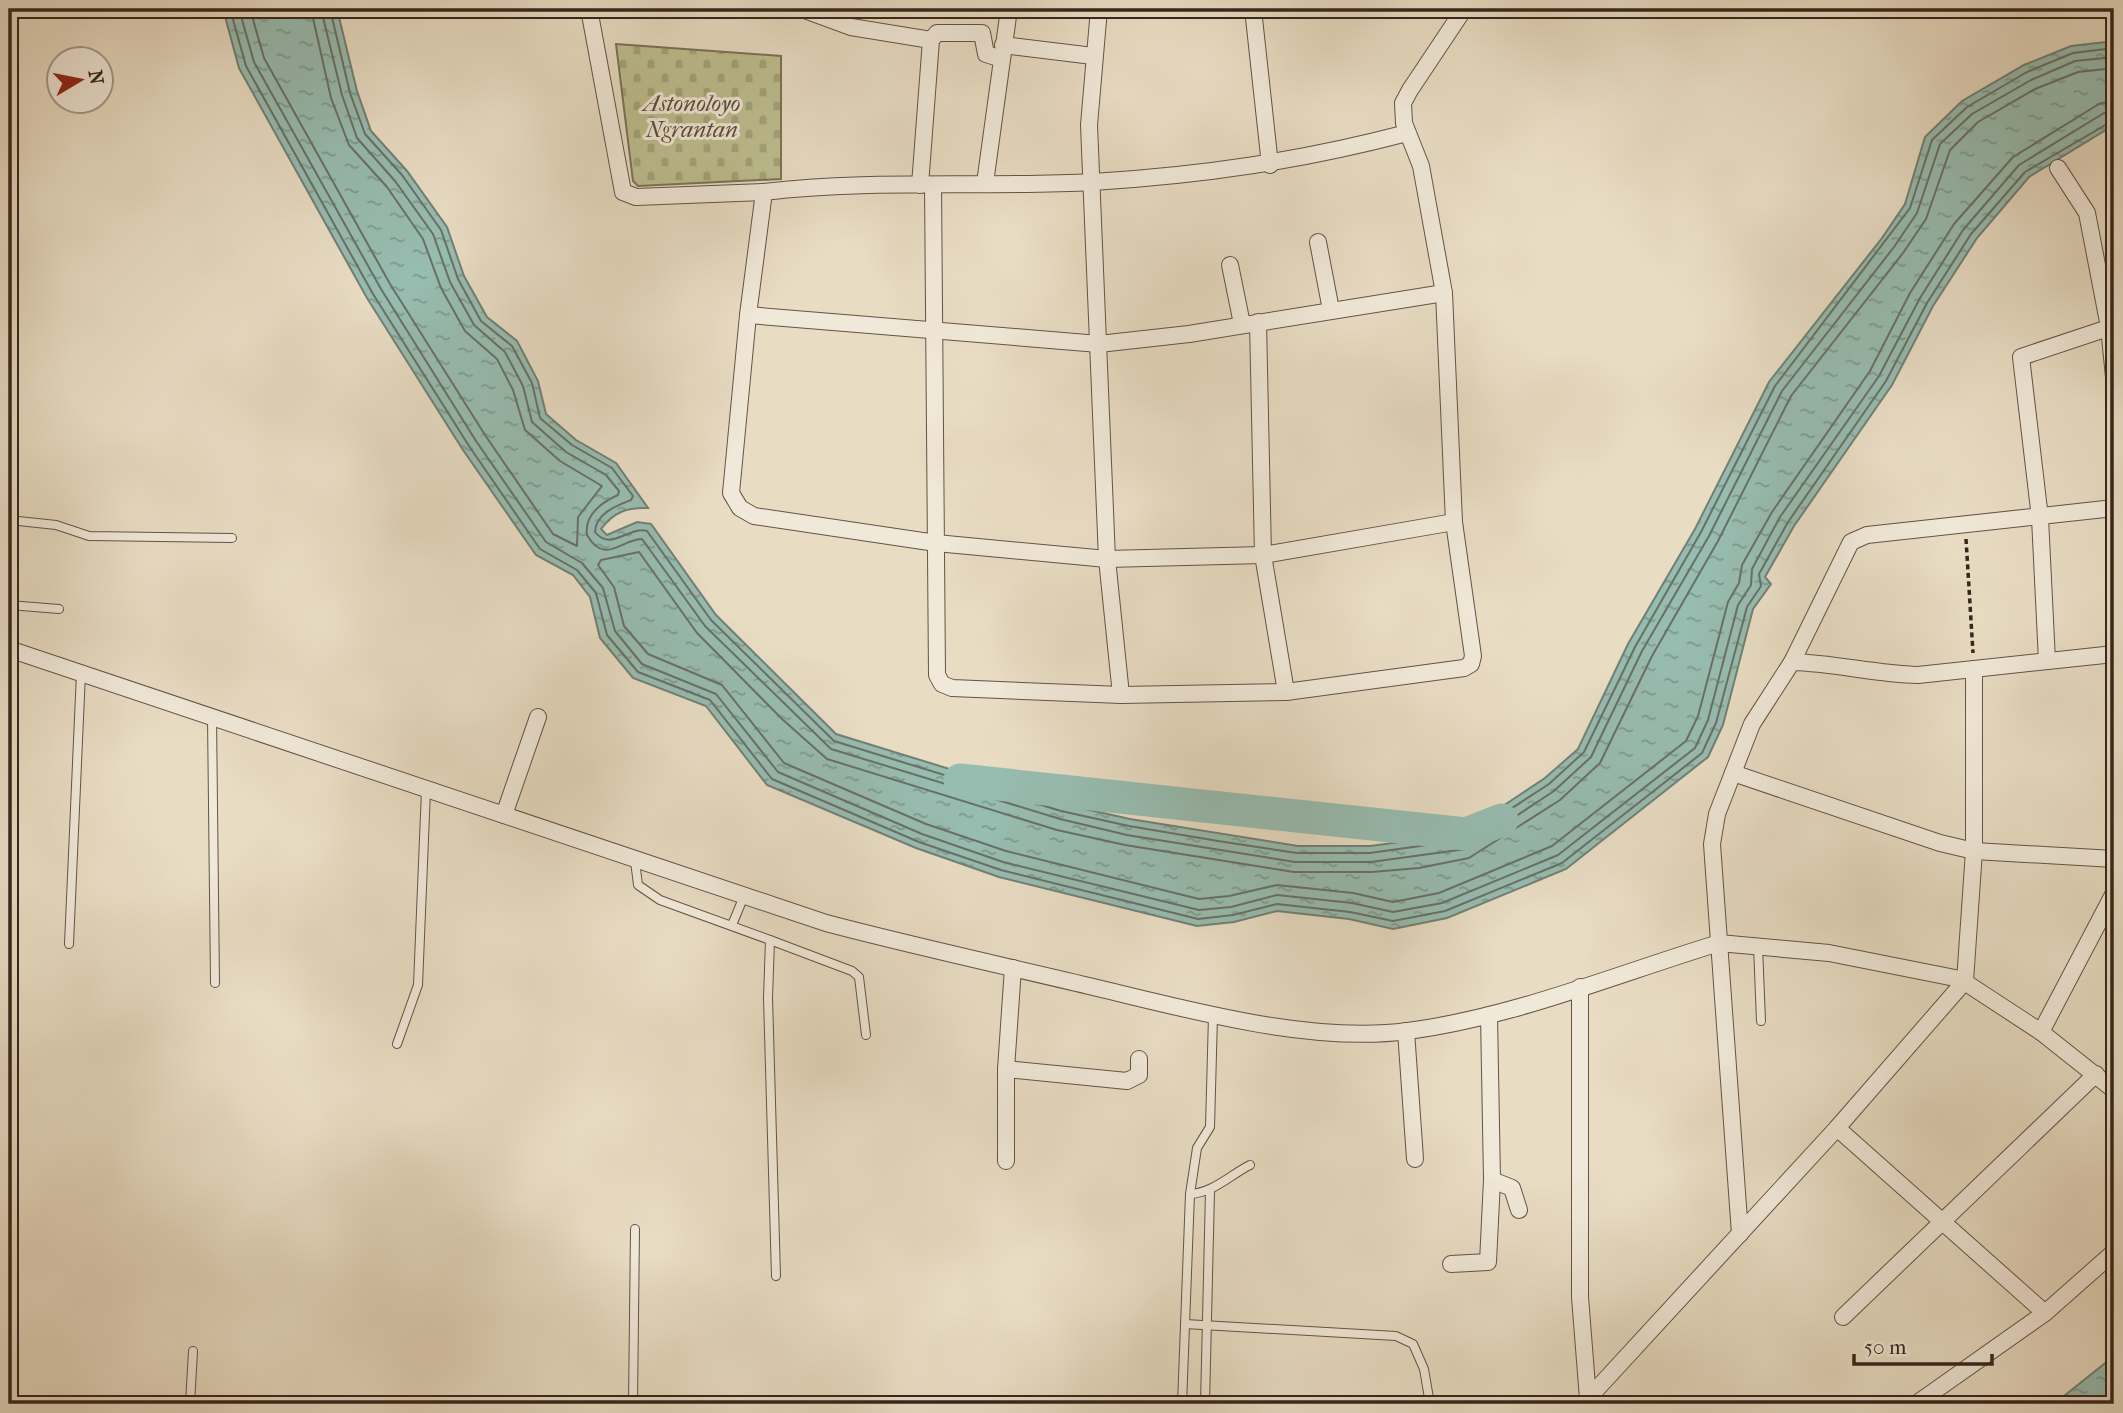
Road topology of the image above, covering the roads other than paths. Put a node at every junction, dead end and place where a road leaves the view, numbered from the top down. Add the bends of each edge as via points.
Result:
1 (589, 9) edge
2 (803, 9) edge
3 (1009, 9) edge
4 (1099, 9) edge
5 (1253, 9) edge
6 (1464, 9) edge
7 (931, 40) junction
8 (1003, 52) junction
9 (1093, 56) junction
10 (1408, 133) junction
11 (1270, 165) junction
12 (2058, 168) dead end
13 (1092, 182) junction
14 (985, 183) junction
15 (927, 185) junction
16 (764, 192) junction
17 (1318, 242) dead end
18 (1230, 265) dead end
19 (1444, 293) junction
20 (1331, 310) junction
21 (748, 315) junction
22 (1250, 323) junction
23 (2112, 326) edge
24 (936, 333) junction
25 (1098, 344) junction
26 (2114, 377) edge
27 (2114, 508) edge
28 (2040, 518) junction
29 (9, 520) edge
30 (1454, 522) junction
31 (232, 538) dead end
32 (936, 543) junction
33 (1263, 555) junction
34 (1107, 559) junction
35 (9, 605) edge
36 (59, 609) dead end
37 (9, 649) edge
38 (2114, 654) edge
39 (2047, 661) junction
40 (1792, 662) junction
41 (1975, 669) junction
42 (81, 673) junction
43 (1286, 692) junction
44 (1121, 695) junction
45 (212, 716) junction
46 (538, 717) dead end
47 (1733, 773) junction
48 (426, 790) junction
49 (504, 815) junction
50 (1974, 851) junction
51 (2114, 859) edge
52 (635, 861) junction
53 (2114, 893) edge
54 (744, 896) junction
55 (732, 925) junction
56 (770, 940) junction
57 (1719, 943) junction
58 (69, 944) dead end
59 (1758, 946) junction
60 (1013, 968) junction
61 (1965, 981) junction
62 (215, 983) dead end
63 (1580, 987) junction
64 (1489, 1014) junction
65 (1213, 1016) junction
66 (1761, 1021) dead end
67 (1406, 1031) junction
68 (2041, 1032) junction
69 (866, 1035) dead end
70 (397, 1044) dead end
71 (1139, 1059) dead end
72 (1006, 1069) junction
73 (2096, 1074) junction
74 (2114, 1090) edge
75 (1837, 1128) junction
76 (1415, 1158) dead end
77 (1006, 1161) dead end
78 (1251, 1166) dead end
79 (1492, 1181) junction
80 (1210, 1191) junction
81 (1191, 1194) junction
82 (1519, 1210) dead end
83 (1941, 1222) junction
84 (635, 1229) dead end
85 (1740, 1234) junction
86 (2114, 1252) edge
87 (1451, 1264) dead end
88 (776, 1276) dead end
89 (2045, 1313) junction
90 (1843, 1317) dead end
91 (1185, 1324) junction
92 (1207, 1326) junction
93 (193, 1351) dead end
94 (1589, 1402) edge
95 (190, 1404) edge
96 (633, 1404) edge
97 (1182, 1404) edge
98 (1205, 1404) edge
99 (1430, 1404) edge
100 (1916, 1404) edge

1 - 16 street via 623,191 629,197
2 - 7 street via 851,27
3 - 8 street
4 - 9 street
5 - 11 street
6 - 10 street via 1403,103
7 - 8 street via 945,31 979,33 984,35 986,54
7 - 15 street
8 - 9 street
8 - 14 street
9 - 13 street via 1089,103
10 - 11 street
10 - 19 street via 1421,166
11 - 13 street
12 - 23 street via 2087,213
13 - 14 street
13 - 25 street
14 - 15 street
15 - 16 street
15 - 24 street
16 - 21 street
17 - 20 street
18 - 22 street
19 - 20 street
19 - 30 street
20 - 22 street
21 - 24 street
21 - 32 street via 732,493 740,508 754,516
22 - 25 street
22 - 33 street
23 - 26 street
23 - 28 street via 2021,357
24 - 25 street
24 - 32 street
25 - 34 street
27 - 28 street
28 - 39 street
28 - 40 street via 1867,535 1851,542
29 - 31 lane via 56,525 89,536
30 - 33 street
30 - 43 street via 1471,664
32 - 34 street
32 - 44 street via 937,675 942,684
33 - 34 street
33 - 43 street
34 - 44 street
35 - 36 lane
37 - 42 street
38 - 39 street
39 - 41 street
40 - 41 street via 1837,663 1892,674
40 - 47 street via 1752,724
41 - 50 street
42 - 45 street
42 - 58 lane
43 - 44 street
45 - 48 street
45 - 62 lane
46 - 49 street
47 - 50 street
47 - 57 street via 1713,829
48 - 49 street
48 - 70 lane via 418,985
49 - 52 street
50 - 51 street
50 - 61 street
52 - 54 street
52 - 55 lane via 638,885 646,891
53 - 68 street
54 - 55 lane
54 - 60 street via 866,934
55 - 56 lane
56 - 69 lane via 859,977
56 - 88 lane
57 - 59 street
57 - 63 street
57 - 85 street
59 - 61 street via 1829,953
59 - 66 lane
60 - 65 street
60 - 72 street
61 - 68 street
61 - 75 street
63 - 64 street
63 - 94 street via 1580,1297
64 - 67 street
64 - 79 street
65 - 67 street via 1326,1031
65 - 81 lane via 1210,1127 1197,1148
67 - 76 street
68 - 73 street
71 - 72 street via 1139,1075 1127,1082
72 - 77 street
73 - 74 street
73 - 83 street
75 - 83 street
75 - 85 street
78 - 80 lane via 1226,1177
79 - 82 street via 1512,1188
79 - 87 street via 1488,1262
80 - 81 lane
80 - 92 lane
81 - 91 lane
83 - 89 street
83 - 90 street
84 - 96 lane
85 - 94 street
86 - 89 street
89 - 100 street
91 - 92 lane
91 - 97 lane
92 - 98 lane
92 - 99 lane via 1395,1336 1413,1344 1424,1369
93 - 95 lane

